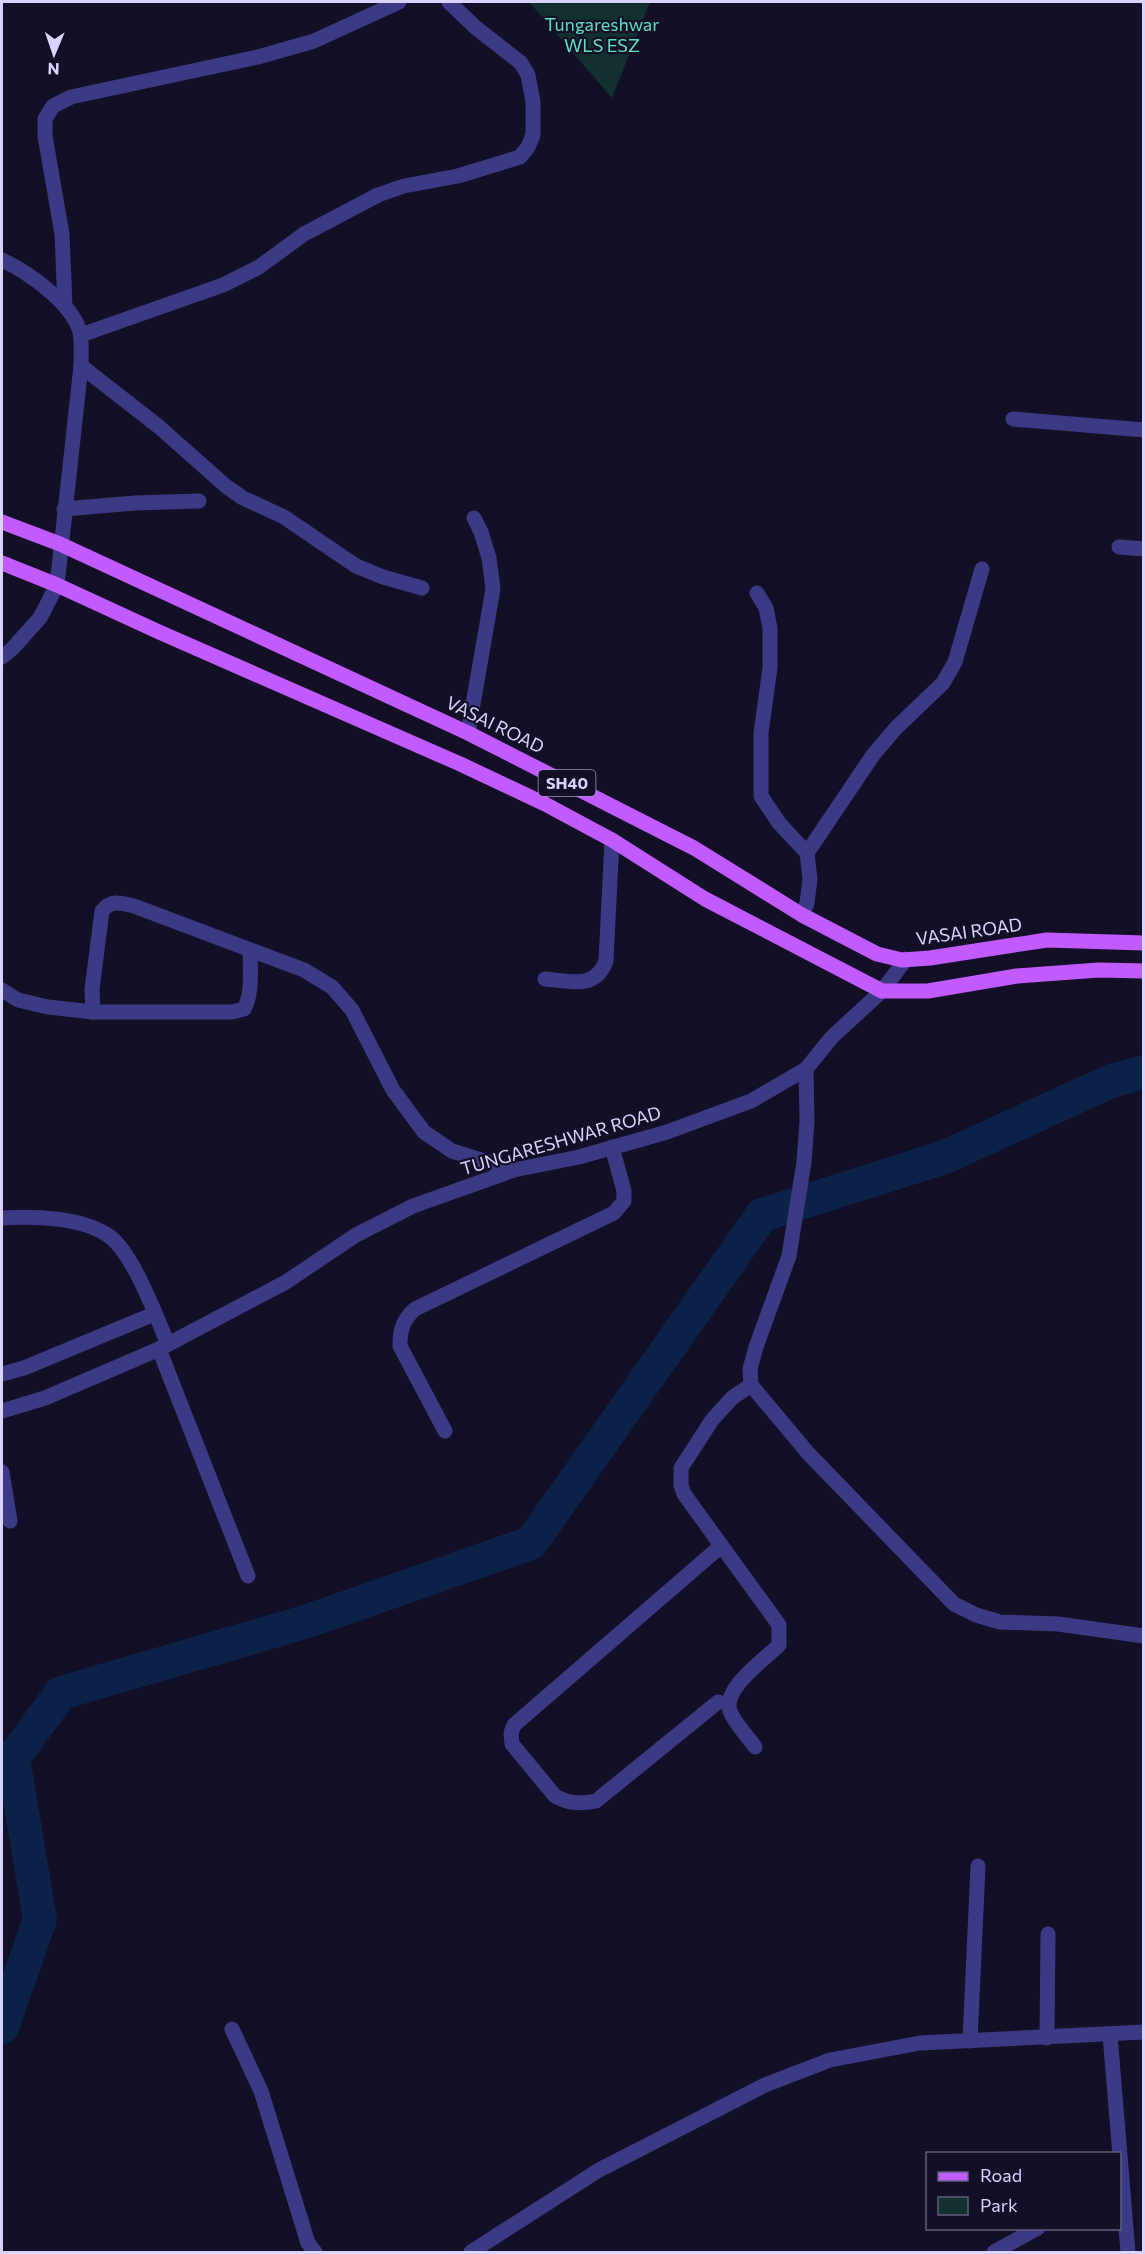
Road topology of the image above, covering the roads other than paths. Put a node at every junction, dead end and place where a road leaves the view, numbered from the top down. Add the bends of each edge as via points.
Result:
1 (399, 2) edge
2 (448, 2) edge
3 (2, 260) edge
4 (65, 306) junction
5 (81, 334) junction
6 (81, 366) junction
7 (1013, 419) dead end
8 (1143, 430) edge
9 (199, 501) dead end
10 (64, 510) junction
11 (474, 518) dead end
12 (2, 522) edge
13 (60, 544) junction
14 (1119, 547) dead end
15 (1143, 549) edge
16 (2, 563) edge
17 (982, 569) dead end
18 (57, 585) junction
19 (422, 588) dead end
20 (757, 593) dead end
21 (2, 657) edge
22 (468, 733) junction
23 (612, 840) junction
24 (807, 853) junction
25 (802, 915) junction
26 (1143, 943) edge
27 (250, 950) junction
28 (906, 959) junction
29 (1143, 971) edge
30 (545, 979) dead end
31 (2, 990) edge
32 (882, 991) junction
33 (93, 1012) junction
34 (806, 1069) junction
35 (612, 1147) junction
36 (514, 1170) junction
37 (2, 1218) edge
38 (154, 1314) junction
39 (163, 1347) junction
40 (2, 1374) edge
41 (751, 1385) junction
42 (2, 1411) edge
43 (445, 1431) dead end
44 (2, 1472) edge
45 (10, 1521) dead end
46 (721, 1546) junction
47 (248, 1576) dead end
48 (1143, 1636) edge
49 (718, 1702) dead end
50 (755, 1747) dead end
51 (978, 1866) dead end
52 (1048, 1934) dead end
53 (232, 2029) dead end
54 (1143, 2032) edge
55 (1110, 2035) junction
56 (1047, 2038) junction
57 (970, 2041) junction
58 (1119, 2152) edge
59 (1121, 2183) edge
60 (1036, 2230) edge
61 (315, 2253) edge
62 (471, 2253) edge
63 (994, 2253) edge
64 (1128, 2253) edge

1 - 4 street via 303,44 71,97 53,106 45,119 45,136 62,234
2 - 5 street via 521,63 528,75 533,135 520,157 378,195 304,234 259,267 223,285
3 - 4 street via 17,267
4 - 5 street
5 - 6 street
6 - 10 street
6 - 19 street via 243,498 284,518 356,566
7 - 8 street
9 - 10 street
10 - 13 street
11 - 22 street via 489,558 493,590
12 - 13 main road, VASAI ROAD / SH40
13 - 18 street
13 - 22 main road, VASAI ROAD / SH40
14 - 15 street
16 - 18 main road, SH40
17 - 24 street via 955,662 943,683 873,755
18 - 21 street via 40,618
18 - 23 main road, SH40 via 469,768
20 - 24 street via 766,608 770,628 770,668 761,733 761,796
22 - 25 main road, VASAI ROAD / SH40 via 694,848
23 - 30 street via 606,961 602,972 583,982
23 - 32 main road, SH40 via 705,899
24 - 25 street via 810,879
25 - 28 main road, VASAI ROAD / SH40 via 877,954
26 - 28 main road, VASAI ROAD / SH40 via 1047,940
27 - 33 street via 248,1003 244,1009
27 - 33 street via 134,906 117,902 107,905 102,911 92,989
27 - 36 street via 304,970 332,987 352,1010 393,1090 424,1132 452,1151
28 - 32 street, TUNGARESHWAR ROAD
29 - 32 main road, SH40 via 1041,974 928,991
31 - 33 street via 18,1000
32 - 34 street, TUNGARESHWAR ROAD via 832,1037
34 - 35 street, TUNGARESHWAR ROAD via 751,1101 668,1132
34 - 41 street via 804,1162 789,1256 756,1347 750,1369
35 - 36 street, TUNGARESHWAR ROAD
35 - 43 street via 624,1191 624,1201 614,1213 415,1309 404,1319 400,1346
36 - 39 street, TUNGARESHWAR ROAD via 404,1210 356,1235 286,1282
37 - 38 street via 27,1216 86,1224 110,1237 129,1259
38 - 39 street
38 - 40 street
39 - 42 street, TUNGARESHWAR ROAD via 45,1398
39 - 47 street
41 - 46 street via 732,1398 712,1420 681,1468 684,1494
41 - 48 street via 808,1454 954,1604 1000,1622 1058,1624
44 - 45 street
46 - 49 street via 514,1725 512,1744 555,1796 580,1804 596,1801
46 - 50 street via 779,1625 779,1645 732,1690 729,1701 730,1712
51 - 57 street
52 - 56 street
53 - 61 street via 261,2091 308,2243
54 - 55 street
55 - 56 street
55 - 58 street
56 - 57 street
57 - 62 street via 920,2043 830,2060 765,2085 599,2170
59 - 64 street
60 - 63 street

